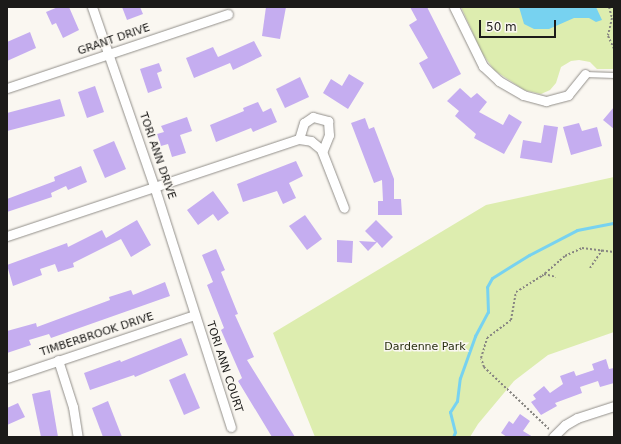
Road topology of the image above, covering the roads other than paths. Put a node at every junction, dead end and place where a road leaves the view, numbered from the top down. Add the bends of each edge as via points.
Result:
1 (92, 7) edge
2 (454, 7) edge
3 (228, 14) dead end
4 (109, 54) junction
5 (585, 74) joint
6 (614, 75) edge
7 (7, 88) edge
8 (299, 139) junction
9 (322, 152) junction
10 (154, 186) junction
11 (344, 208) dead end
12 (7, 236) edge
13 (194, 315) junction
14 (58, 360) junction
15 (7, 378) edge
16 (614, 406) edge
17 (231, 427) dead end
18 (554, 436) edge
19 (78, 437) edge

1 - 4 street, TORI ANN DRIVE
2 - 5 street via 482,66 499,81 523,95 546,101 568,94
3 - 4 street, GRANT DRIVE
4 - 7 street, GRANT DRIVE
4 - 10 street, TORI ANN DRIVE
5 - 6 lane
8 - 9 street via 311,141
8 - 9 street via 304,124 313,117 328,121 329,135
8 - 10 street
9 - 11 street
10 - 12 street
10 - 13 street, TORI ANN DRIVE
13 - 14 street, TIMBERBROOK DRIVE
13 - 17 street, TORI ANN COURT
14 - 15 street, TIMBERBROOK DRIVE
14 - 19 street via 73,407
16 - 18 street via 577,418

